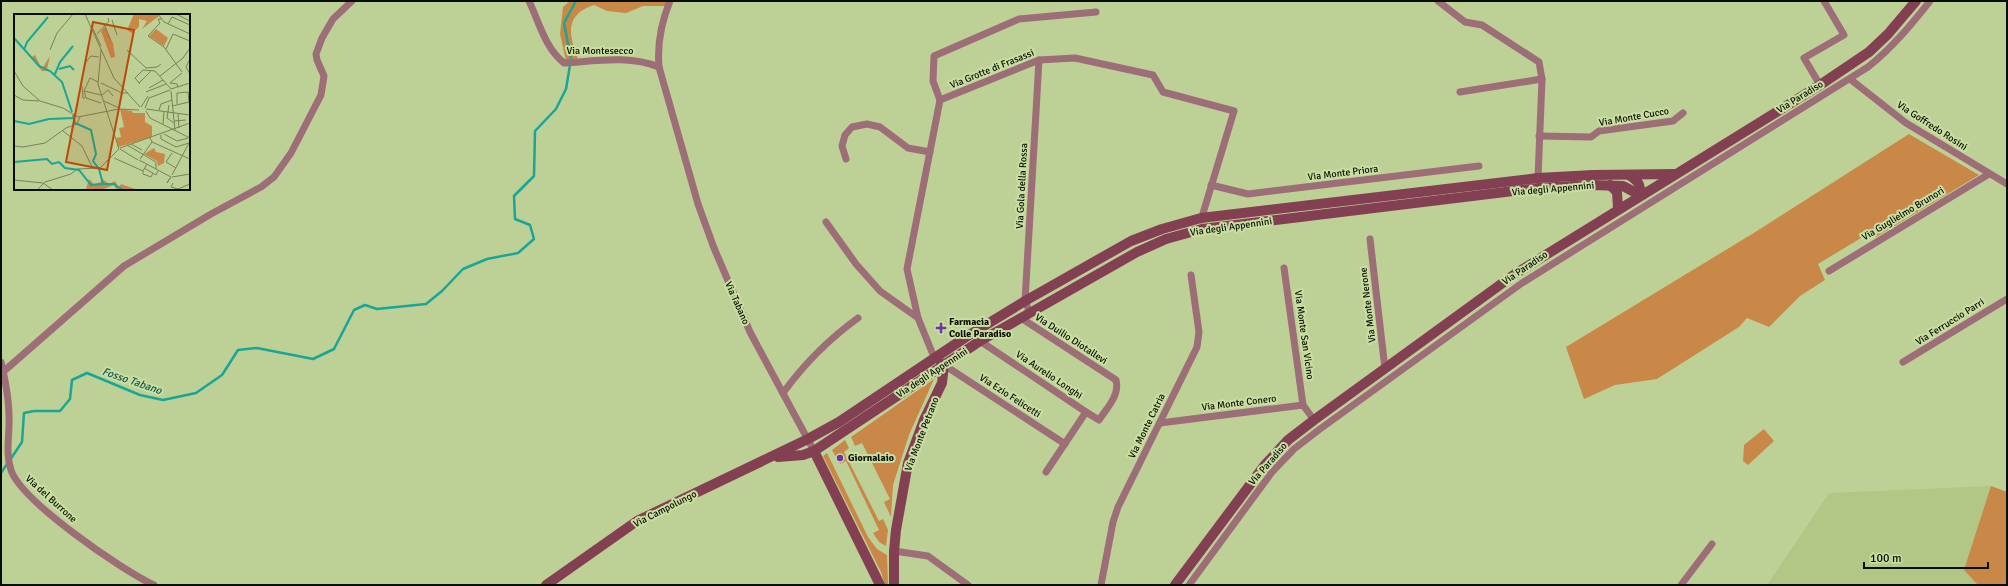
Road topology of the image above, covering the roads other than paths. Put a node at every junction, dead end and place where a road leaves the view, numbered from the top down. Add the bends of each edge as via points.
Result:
1 (352, 1) edge
2 (529, 1) edge
3 (670, 1) edge
4 (1438, 1) edge
5 (1824, 1) edge
6 (1916, 1) edge
7 (1930, 1) edge
8 (1096, 12) dead end
9 (1038, 60) junction
10 (659, 67) junction
11 (1542, 79) junction
12 (1850, 79) junction
13 (1820, 85) junction
14 (1460, 92) dead end
15 (940, 100) junction
16 (1683, 113) dead end
17 (1539, 136) junction
18 (930, 152) junction
19 (846, 158) dead end
20 (1479, 166) dead end
21 (1674, 174) junction
22 (1989, 174) junction
23 (1629, 175) junction
24 (1538, 178) junction
25 (2007, 184) edge
26 (1211, 185) junction
27 (1610, 185) junction
28 (1640, 195) junction
29 (1618, 209) junction
30 (1201, 218) junction
31 (826, 222) dead end
32 (1202, 229) junction
33 (1370, 240) dead end
34 (1284, 268) dead end
35 (1829, 271) dead end
36 (1515, 274) junction
37 (1191, 275) dead end
38 (1522, 283) junction
39 (2007, 299) edge
40 (1025, 301) junction
41 (1026, 315) junction
42 (858, 318) dead end
43 (918, 318) junction
44 (980, 341) junction
45 (934, 357) junction
46 (1, 362) edge
47 (1903, 362) dead end
48 (944, 365) junction
49 (1385, 369) junction
50 (3, 372) junction
51 (1111, 376) joint
52 (783, 393) junction
53 (1303, 405) junction
54 (1086, 412) junction
55 (1314, 420) junction
56 (1160, 423) junction
57 (808, 439) junction
58 (1065, 444) junction
59 (814, 451) junction
60 (770, 458) junction
61 (1046, 472) dead end
62 (1712, 544) dead end
63 (894, 551) junction
64 (154, 585) edge
65 (546, 585) edge
66 (880, 585) edge
67 (894, 585) edge
68 (968, 585) edge
69 (1101, 585) edge
70 (1175, 585) edge
71 (1189, 585) edge
72 (1681, 585) edge

1 - 50 street via 332,19 322,38 316,54 324,76 321,95 291,153 274,177 261,188 211,214 124,266
2 - 10 street, Via Montesecco via 550,48 564,63 628,60 647,62
3 - 10 street, Via Tabano via 663,20 658,50
4 - 11 street, Via degli Appennini via 1465,22 1482,25 1539,62
5 - 13 street via 1844,35 1804,58
6 - 13 street, Via Paradiso via 1869,52
7 - 12 street via 1883,56
8 - 15 street via 1019,19 934,56 933,81
9 - 15 street, Via Grotte di Frasassi
9 - 26 street, Via Grotte di Frasassi via 1075,58 1153,75 1163,92 1234,111
9 - 40 street, Via Gola della Rossa
10 - 52 street, Via Tabano via 698,204 714,248 750,332
11 - 14 street
11 - 17 street, Via degli Appennini
12 - 22 street, Via Goffredo Rosini via 1906,123
12 - 38 street
13 - 21 street, Via Paradiso
15 - 18 street
16 - 17 street, Via Monte Cucco via 1673,121 1599,131 1591,137
17 - 24 street, Via degli Appennini
18 - 19 street via 908,148 880,127 867,124 852,127 845,135 842,146
18 - 43 street via 906,270
20 - 26 street, Via Monte Priora via 1248,194
21 - 23 street, Via degli Appennini
21 - 28 street, Via Paradiso
22 - 25 street, Via Goffredo Rosini
22 - 35 street, Via Guglielmo Brunori
23 - 24 street, Via degli Appennini
23 - 28 street via 1641,186
24 - 30 street, Via degli Appennini
26 - 30 street, Via Grotte di Frasassi
27 - 28 street, Via degli Appennini via 1623,186
27 - 29 street via 1617,192
27 - 32 street, Via degli Appennini via 1539,188
28 - 29 street, Via Paradiso
29 - 36 street, Via Paradiso
30 - 32 street, Via Grotte di Frasassi
30 - 40 street, Via degli Appennini via 1131,241
31 - 43 street via 856,264 880,291
32 - 41 street, Via degli Appennini via 1166,239 1137,252
33 - 49 street, Via Monte Nerone
34 - 53 street, Via Monte San Vicino
36 - 38 street
36 - 49 street, Via Paradiso
37 - 56 street, Via Monte Catria via 1199,332 1197,347
38 - 71 street via 1294,449 1272,472
39 - 47 street, Via Ferruccio Parri
40 - 41 street, Via Gola della Rossa
40 - 45 street, Via degli Appennini
41 - 44 street, Via degli Appennini
41 - 51 street, Via Duilio Diotallevi
42 - 52 street via 814,355
43 - 45 street
44 - 48 street, Via degli Appennini
44 - 54 street, Via Aurelio Longhi
45 - 48 street
45 - 57 street, Via degli Appennini via 839,422
46 - 50 street, Via del Burrone
48 - 58 street, Via Ezio Felicetti
48 - 59 street, Via degli Appennini
48 - 63 street, Via Monte Petrano via 942,383 924,420 908,463
49 - 55 street, Via Paradiso
50 - 64 street, Via del Burrone via 10,414 7,447 14,478 30,496 78,537 139,578
51 - 54 street, Via Aurelio Longhi via 1117,385 1114,396 1099,420
52 - 57 street, Via Tabano
53 - 55 street
53 - 56 street, Via Monte Conero
54 - 58 street
55 - 70 street, Via Paradiso via 1288,440 1264,466
56 - 69 street, Via Monte Catria via 1118,507
57 - 59 street, Via Tabano
57 - 60 street, Via Campolungo
58 - 61 street
59 - 60 street, Via Campolungo via 803,455
59 - 66 street, Via Tabano
60 - 65 street, Via Campolungo via 637,521
62 - 72 street
63 - 67 street
63 - 68 street via 928,556

